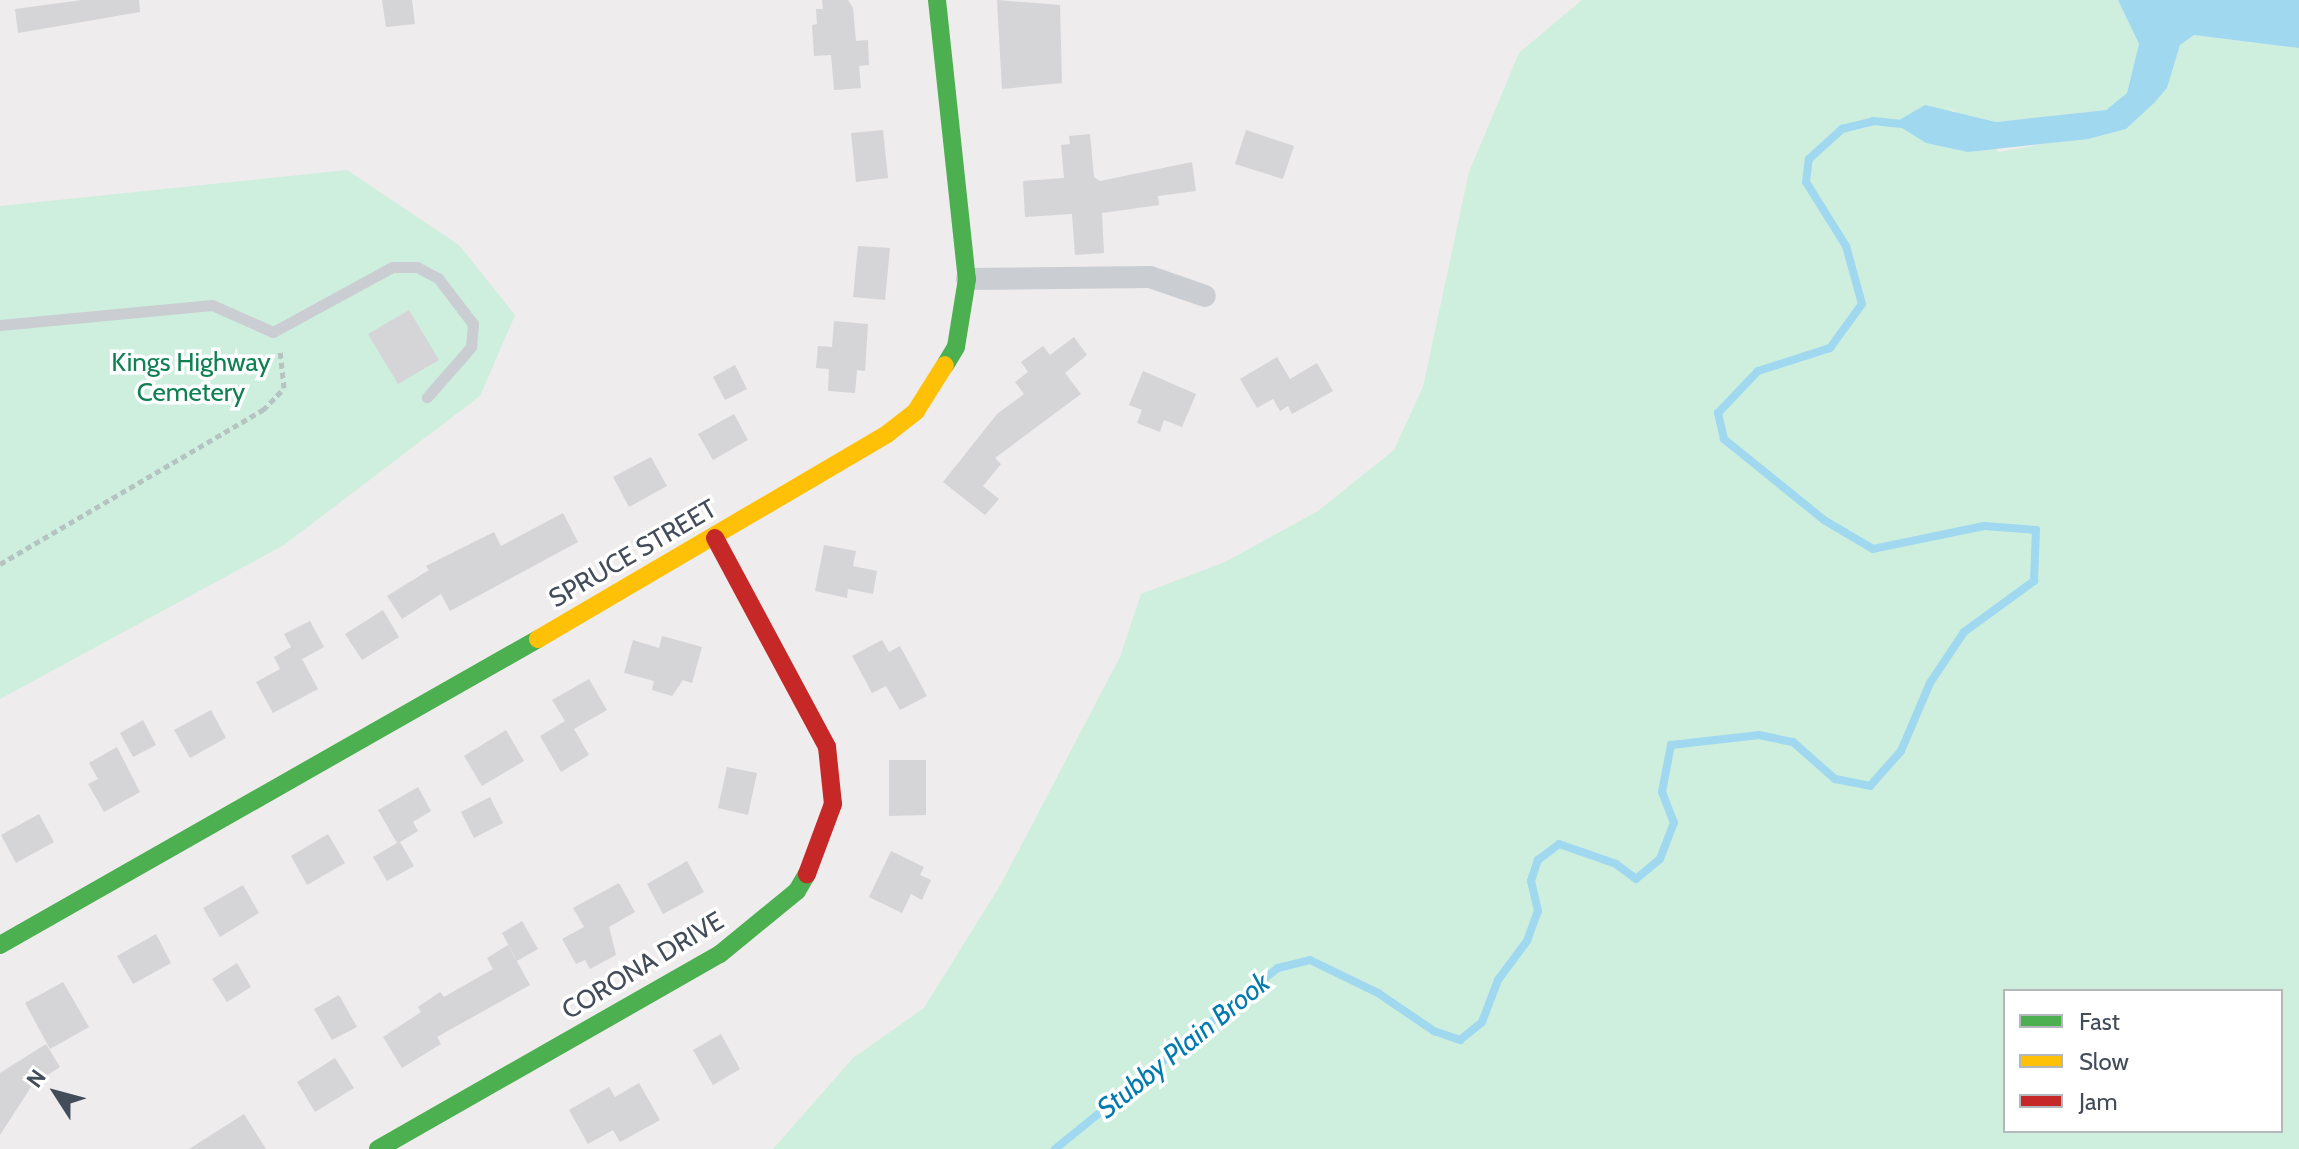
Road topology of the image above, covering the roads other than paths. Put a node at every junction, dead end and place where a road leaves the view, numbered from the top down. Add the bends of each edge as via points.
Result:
1 (937, 0) edge
2 (967, 279) junction
3 (1205, 296) dead end
4 (0, 325) edge
5 (427, 397) dead end
6 (715, 538) junction
7 (0, 945) edge
8 (378, 1149) edge

1 - 2 street, SPRUCE STREET
2 - 3 street via 1150,277
2 - 6 street, SPRUCE STREET via 956,347 916,411
4 - 5 lane via 212,305 273,332 392,267 417,267 447,287 473,324 471,347
6 - 7 street, SPRUCE STREET
6 - 8 street, CORONA DRIVE via 827,747 833,804 814,862 797,891 720,954

